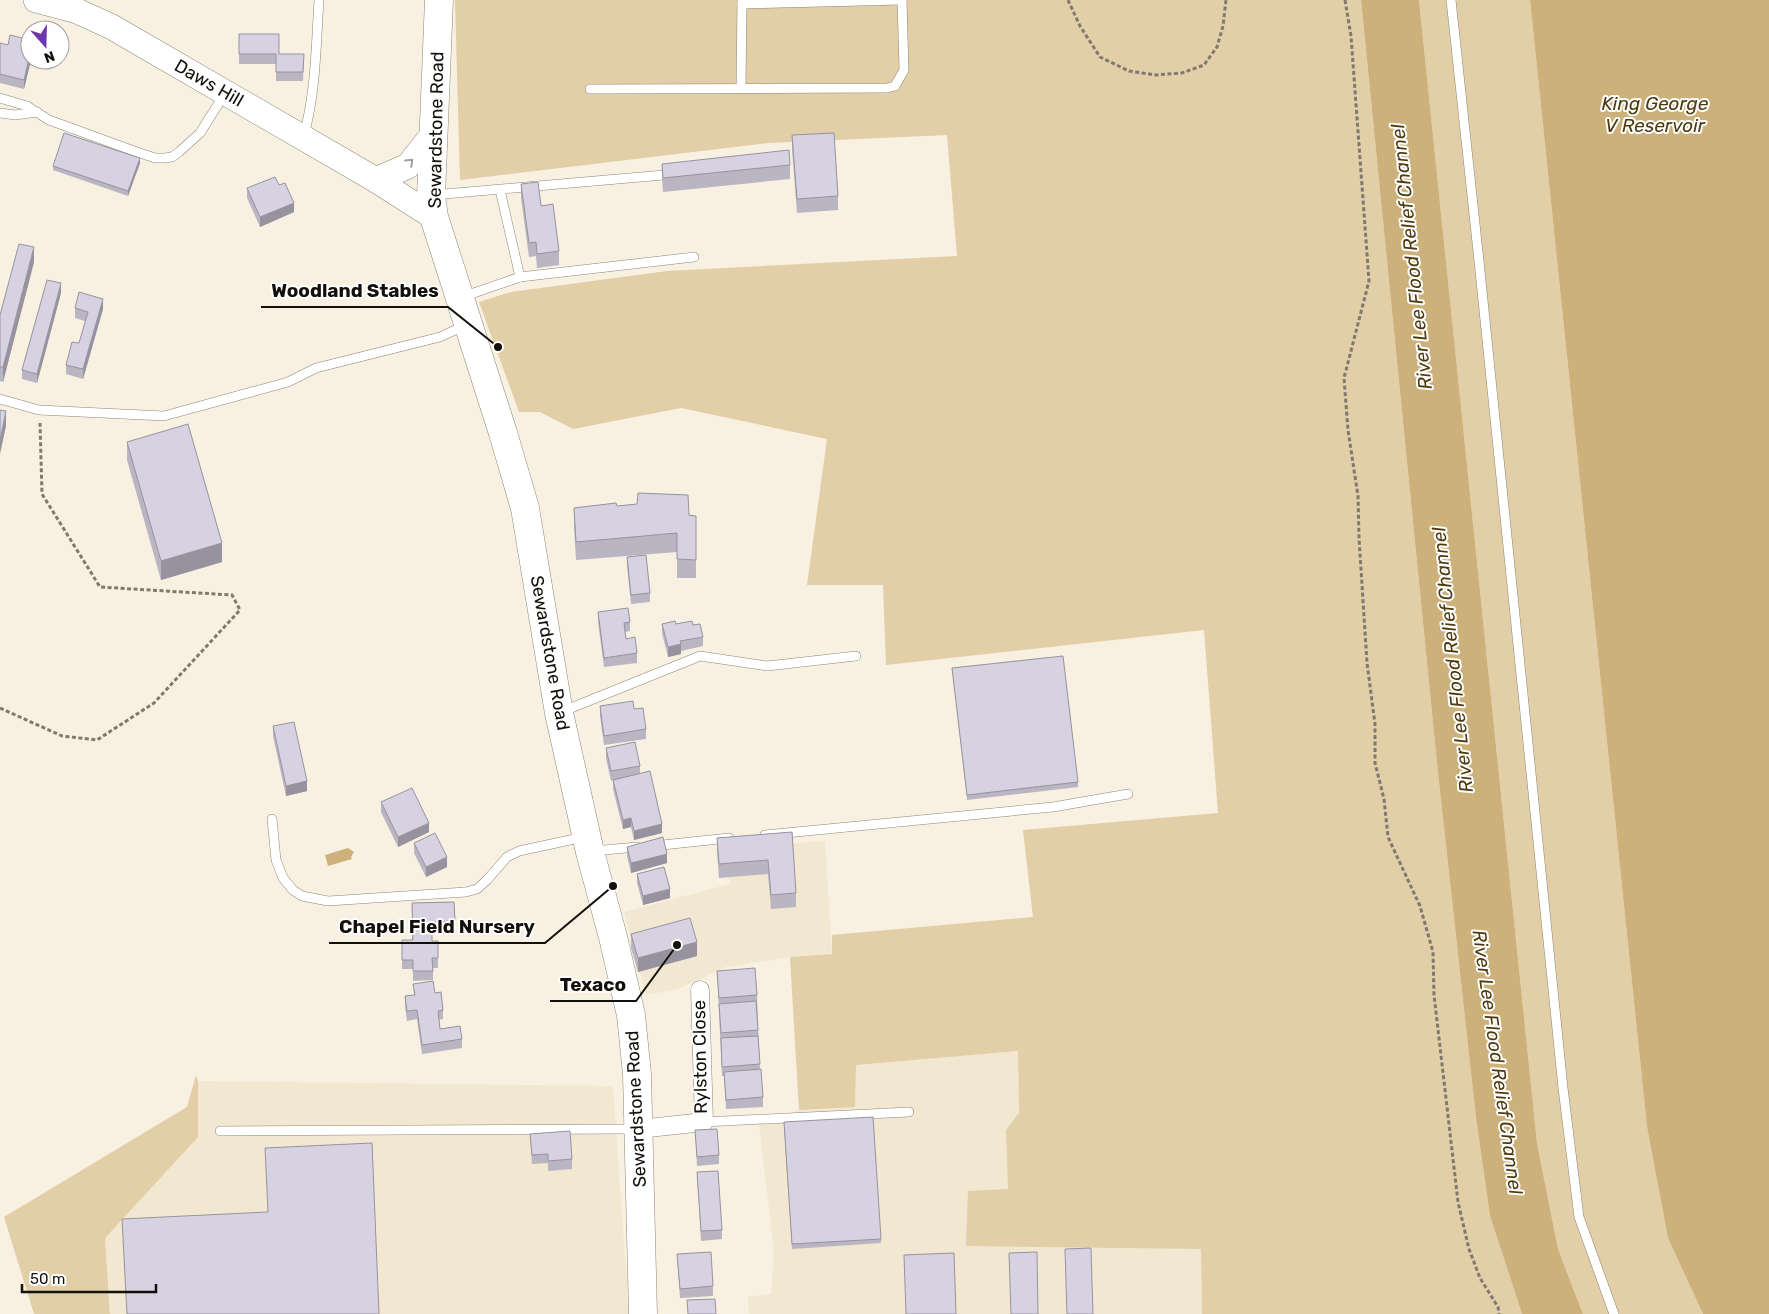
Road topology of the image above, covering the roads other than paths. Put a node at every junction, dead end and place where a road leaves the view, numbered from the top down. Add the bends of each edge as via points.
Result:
1 (36, 0) edge
2 (319, 0) edge
3 (439, 0) edge
4 (902, 0) edge
5 (1451, 0) edge
6 (742, 2) edge
7 (741, 88) junction
8 (590, 89) dead end
9 (226, 93) junction
10 (0, 98) edge
11 (37, 112) junction
12 (0, 113) edge
13 (434, 133) junction
14 (303, 138) junction
15 (664, 175) edge
16 (376, 180) junction
17 (500, 190) junction
18 (432, 206) junction
19 (694, 257) dead end
20 (520, 277) junction
21 (459, 298) junction
22 (468, 324) junction
23 (0, 399) edge
24 (856, 656) dead end
25 (560, 713) junction
26 (1128, 794) dead end
27 (272, 819) dead end
28 (758, 835) edge
29 (738, 837) edge
30 (588, 844) junction
31 (700, 990) dead end
32 (909, 1112) dead end
33 (704, 1122) junction
34 (639, 1129) junction
35 (220, 1131) dead end
36 (643, 1314) edge
37 (1614, 1314) edge

1 - 9 street, Daws Hill via 77,11 112,27
2 - 14 lane via 314,84
3 - 13 main road, Sewardstone Road
4 - 6 lane
4 - 7 lane via 904,70 895,86
5 - 37 lane via 1565,1098 1580,1217
6 - 7 lane
7 - 8 lane
9 - 11 lane via 200,133 179,152 164,158 134,151 49,120
9 - 14 street, Daws Hill
10 - 11 lane
11 - 12 lane
16 -> 13 street via 408,166
13 - 18 main road, Sewardstone Road
14 - 16 street, Daws Hill
15 - 17 lane
16 - 18 street, Daws Hill
17 - 18 lane
17 - 20 lane
18 - 21 main road, Sewardstone Road
19 - 20 lane
20 - 21 lane
21 - 22 main road, Sewardstone Road
22 - 23 lane via 440,337 316,368 288,382 164,416 39,410
22 - 25 main road, Sewardstone Road via 525,508
24 - 25 lane via 767,666 700,656
25 - 30 main road, Sewardstone Road
26 - 28 lane via 1053,807
27 - 30 lane via 276,860 283,878 302,896 328,901 466,892 477,888 507,856 519,851
29 - 30 lane
30 - 34 main road, Sewardstone Road via 631,1015
31 - 33 street, Rylston Close
32 - 33 lane
33 - 34 street, Rylston Close
34 - 35 lane
34 - 36 main road, Sewardstone Road

